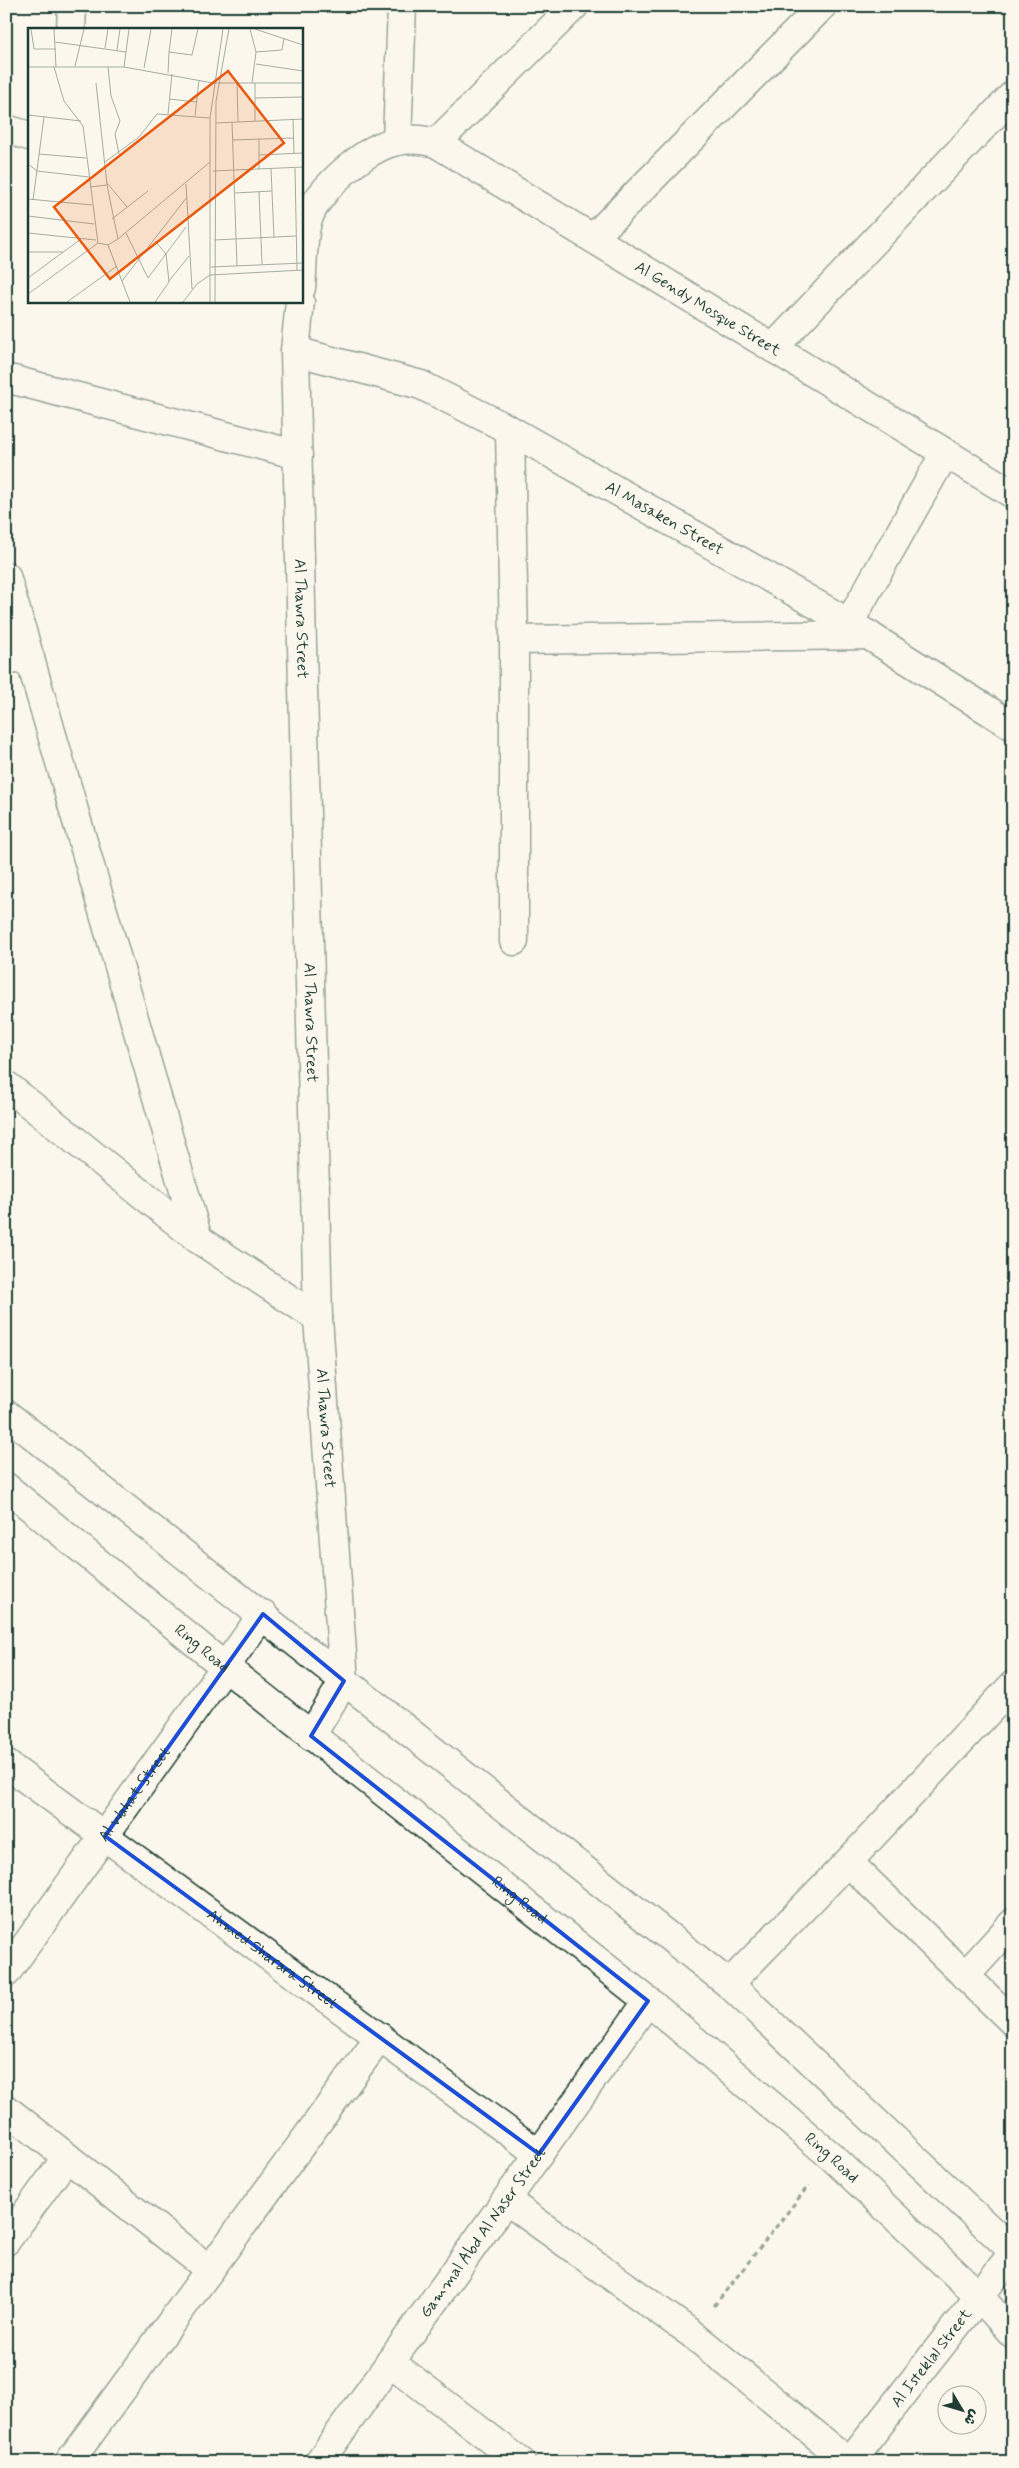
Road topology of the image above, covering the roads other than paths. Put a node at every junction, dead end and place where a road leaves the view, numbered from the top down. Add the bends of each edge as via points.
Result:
1 (72, 6) edge
2 (402, 6) edge
3 (574, 6) edge
4 (822, 6) edge
5 (552, 18) edge
6 (71, 28) edge
7 (1013, 95) edge
8 (6, 129) edge
9 (28, 136) edge
10 (397, 141) junction
11 (436, 143) junction
12 (304, 219) edge
13 (593, 238) junction
14 (302, 265) edge
15 (300, 302) edge
16 (773, 348) junction
17 (295, 351) junction
18 (6, 378) edge
19 (510, 430) junction
20 (945, 453) junction
21 (298, 455) junction
22 (1013, 494) edge
23 (6, 576) edge
24 (859, 629) junction
25 (514, 640) junction
26 (18, 659) edge
27 (1013, 726) edge
28 (514, 941) dead end
29 (6, 1085) edge
30 (198, 1239) junction
31 (318, 1318) junction
32 (6, 1414) edge
33 (6, 1487) edge
34 (263, 1614) junction
35 (225, 1667) junction
36 (344, 1681) junction
37 (1013, 1685) edge
38 (310, 1736) junction
39 (6, 1764) edge
40 (105, 1836) junction
41 (848, 1862) junction
42 (1013, 1923) edge
43 (6, 1973) edge
44 (965, 1976) junction
45 (729, 1984) junction
46 (648, 2001) junction
47 (1013, 2022) edge
48 (380, 2038) junction
49 (6, 2109) edge
50 (539, 2154) junction
51 (67, 2157) junction
52 (506, 2200) junction
53 (6, 2241) edge
54 (1013, 2252) edge
55 (210, 2270) junction
56 (979, 2296) junction
57 (1013, 2334) edge
58 (390, 2362) junction
59 (69, 2462) edge
60 (319, 2462) edge
61 (521, 2462) edge
62 (849, 2462) edge

1 - 6 street
2 - 10 street
3 - 5 street
4 - 13 street
5 - 11 street
7 - 16 street
8 - 9 street
10 - 11 street, Al Gendy Mosque Street
10 - 12 street via 366,155 342,172 322,192
11 - 13 street, Al Gendy Mosque Street
12 - 14 street
13 - 16 street, Al Gendy Mosque Street
15 - 17 street, Al Thawra Street
16 - 20 street, Al Gendy Mosque Street
17 - 19 street, Al Masaken Street via 422,385
17 - 21 street, Al Thawra Street
18 - 21 street
19 - 24 street, Al Masaken Street
19 - 25 street
20 - 22 street, Al Gendy Mosque Street
20 - 24 street
21 - 31 street, Al Thawra Street
23 - 26 street
24 - 25 street
24 - 27 street, Al Masaken Street
25 - 28 street
26 - 30 street
29 - 30 street
30 - 31 street
31 - 36 street, Al Thawra Street
32 - 34 street
33 - 35 street, Ring Road
34 - 35 street, Al Wahat Street
34 - 36 street
35 - 38 street, Ring Road
35 - 40 street, Al Wahat Street
36 - 38 street
36 - 45 street
37 - 41 street
38 - 46 street, Ring Road
39 - 40 street, Ahmed Sharara Street
40 - 43 street, Al Wahat Street
40 - 48 street, Ahmed Sharara Street
41 - 44 street
41 - 45 street
42 - 44 street
44 - 47 street
45 - 54 street
46 - 50 street, Gammal Abd Al Naser Street
46 - 56 street, Ring Road via 831,2156
48 - 50 street, Ahmed Sharara Street
48 - 55 street
49 - 51 street
50 - 52 street, Gammal Abd Al Naser Street
51 - 53 street
51 - 55 street
52 - 58 street, Gammal Abd Al Naser Street
52 - 62 street via 692,2334
54 - 56 street, Al Isteklal Street
55 - 59 street
56 - 57 street, Ring Road
56 - 62 street, Al Isteklal Street
58 - 60 street, Gammal Abd Al Naser Street
58 - 61 street

